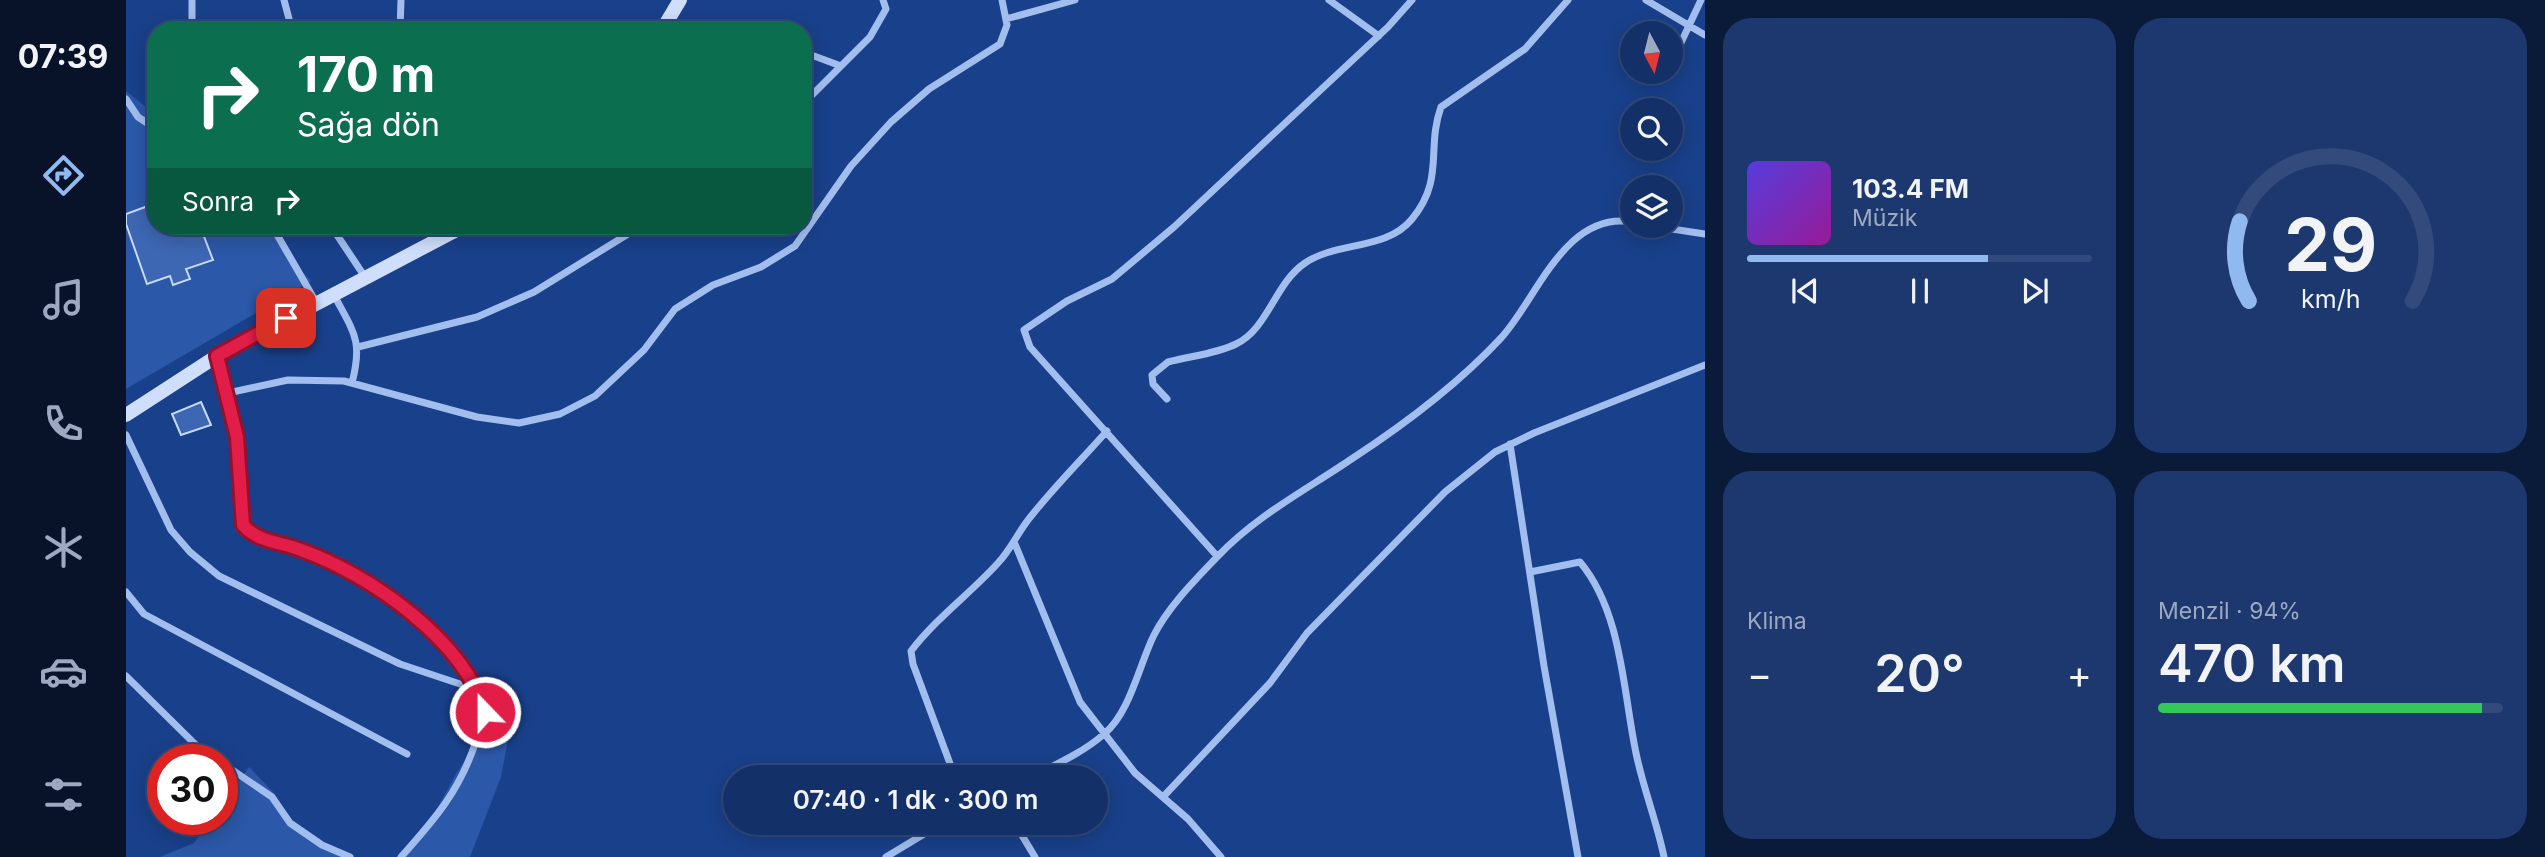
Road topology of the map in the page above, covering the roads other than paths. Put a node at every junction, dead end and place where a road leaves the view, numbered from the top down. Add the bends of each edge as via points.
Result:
1 (192, 0) edge
2 (284, 0) edge
3 (401, 0) edge
4 (680, 0) edge
5 (883, 0) edge
6 (1002, 0) edge
7 (1075, 0) edge
8 (1329, 0) edge
9 (1412, 0) edge
10 (1568, 0) edge
11 (1646, 0) edge
12 (1701, 0) edge
13 (1006, 19) junction
14 (192, 21) edge
15 (290, 21) edge
16 (400, 21) edge
17 (667, 21) edge
18 (1688, 28) junction
19 (1705, 35) edge
20 (1378, 36) junction
21 (1684, 36) edge
22 (812, 58) edge
23 (841, 66) junction
24 (812, 95) edge
25 (126, 99) edge
26 (147, 123) edge
27 (812, 222) edge
28 (1620, 224) edge
29 (1683, 231) edge
30 (1705, 234) edge
31 (277, 235) edge
32 (337, 235) edge
33 (447, 235) edge
34 (626, 235) edge
35 (803, 235) edge
36 (365, 277) junction
37 (334, 295) junction
38 (316, 302) junction
39 (358, 347) junction
40 (217, 356) junction
41 (1705, 365) edge
42 (352, 383) junction
43 (228, 393) junction
44 (1167, 399) dead end
45 (126, 415) edge
46 (1107, 432) junction
47 (126, 435) edge
48 (1510, 444) junction
49 (1015, 544) junction
50 (1217, 556) junction
51 (1530, 572) junction
52 (126, 592) edge
53 (126, 676) edge
54 (479, 690) junction
55 (1106, 734) junction
56 (195, 744) edge
57 (407, 754) dead end
58 (951, 765) edge
59 (1052, 765) edge
60 (238, 774) edge
61 (1163, 797) junction
62 (924, 835) edge
63 (1022, 835) edge
64 (891, 856) edge
65 (350, 857) edge
66 (401, 857) edge
67 (1035, 857) edge
68 (1220, 857) edge
69 (1578, 857) edge
70 (1664, 857) edge

1 - 14 street
2 - 15 street
3 - 16 street
4 - 17 main road
5 - 23 street via 886,9 870,37
6 - 13 street
7 - 13 street
8 - 20 street
9 - 20 street
10 - 44 street via 1525,49 1441,107 1435,171 1425,200 1411,221 1386,239 1306,262 1287,278 1257,325 1236,344 1159,368 1152,375 1153,384
11 - 18 street
12 - 18 street
13 - 27 street via 1000,44 929,89 891,122 851,166
18 - 19 street
18 - 21 street
20 - 46 street via 1112,279 1067,301 1024,330 1030,346
22 - 23 street
23 - 24 street
25 - 26 street
28 - 50 street via 1596,227 1576,238 1549,265 1502,337 1461,375 1354,458 1274,508
29 - 30 street
31 - 38 street
32 - 36 street
33 - 36 main road
34 - 39 street via 534,292 488,312
35 - 42 street via 795,246 761,267 713,285 674,309 643,350 595,396 560,414 519,422 477,417
36 - 37 main road
37 - 38 main road
37 - 39 street
38 - 40 main road
39 - 42 street
40 - 43 street
40 - 45 main road
41 - 48 street
42 - 43 street via 288,380
43 - 54 street via 237,437 243,525 251,535 302,550 357,575 442,641
46 - 49 street via 1030,517
46 - 50 street
47 - 54 street via 172,530 219,576 400,664
48 - 51 street
48 - 61 street via 1445,492 1307,633 1270,683
49 - 55 street via 1080,702
49 - 58 street via 911,651
50 - 55 street via 1154,634 1128,698
51 - 69 street
51 - 70 street via 1580,562 1592,576 1612,631 1636,755
52 - 57 street via 144,614
53 - 56 street
54 - 66 street via 485,712 457,788
55 - 59 street
55 - 61 street via 1135,773
60 - 65 street via 272,797 290,823
61 - 68 street
62 - 64 street
63 - 67 street

